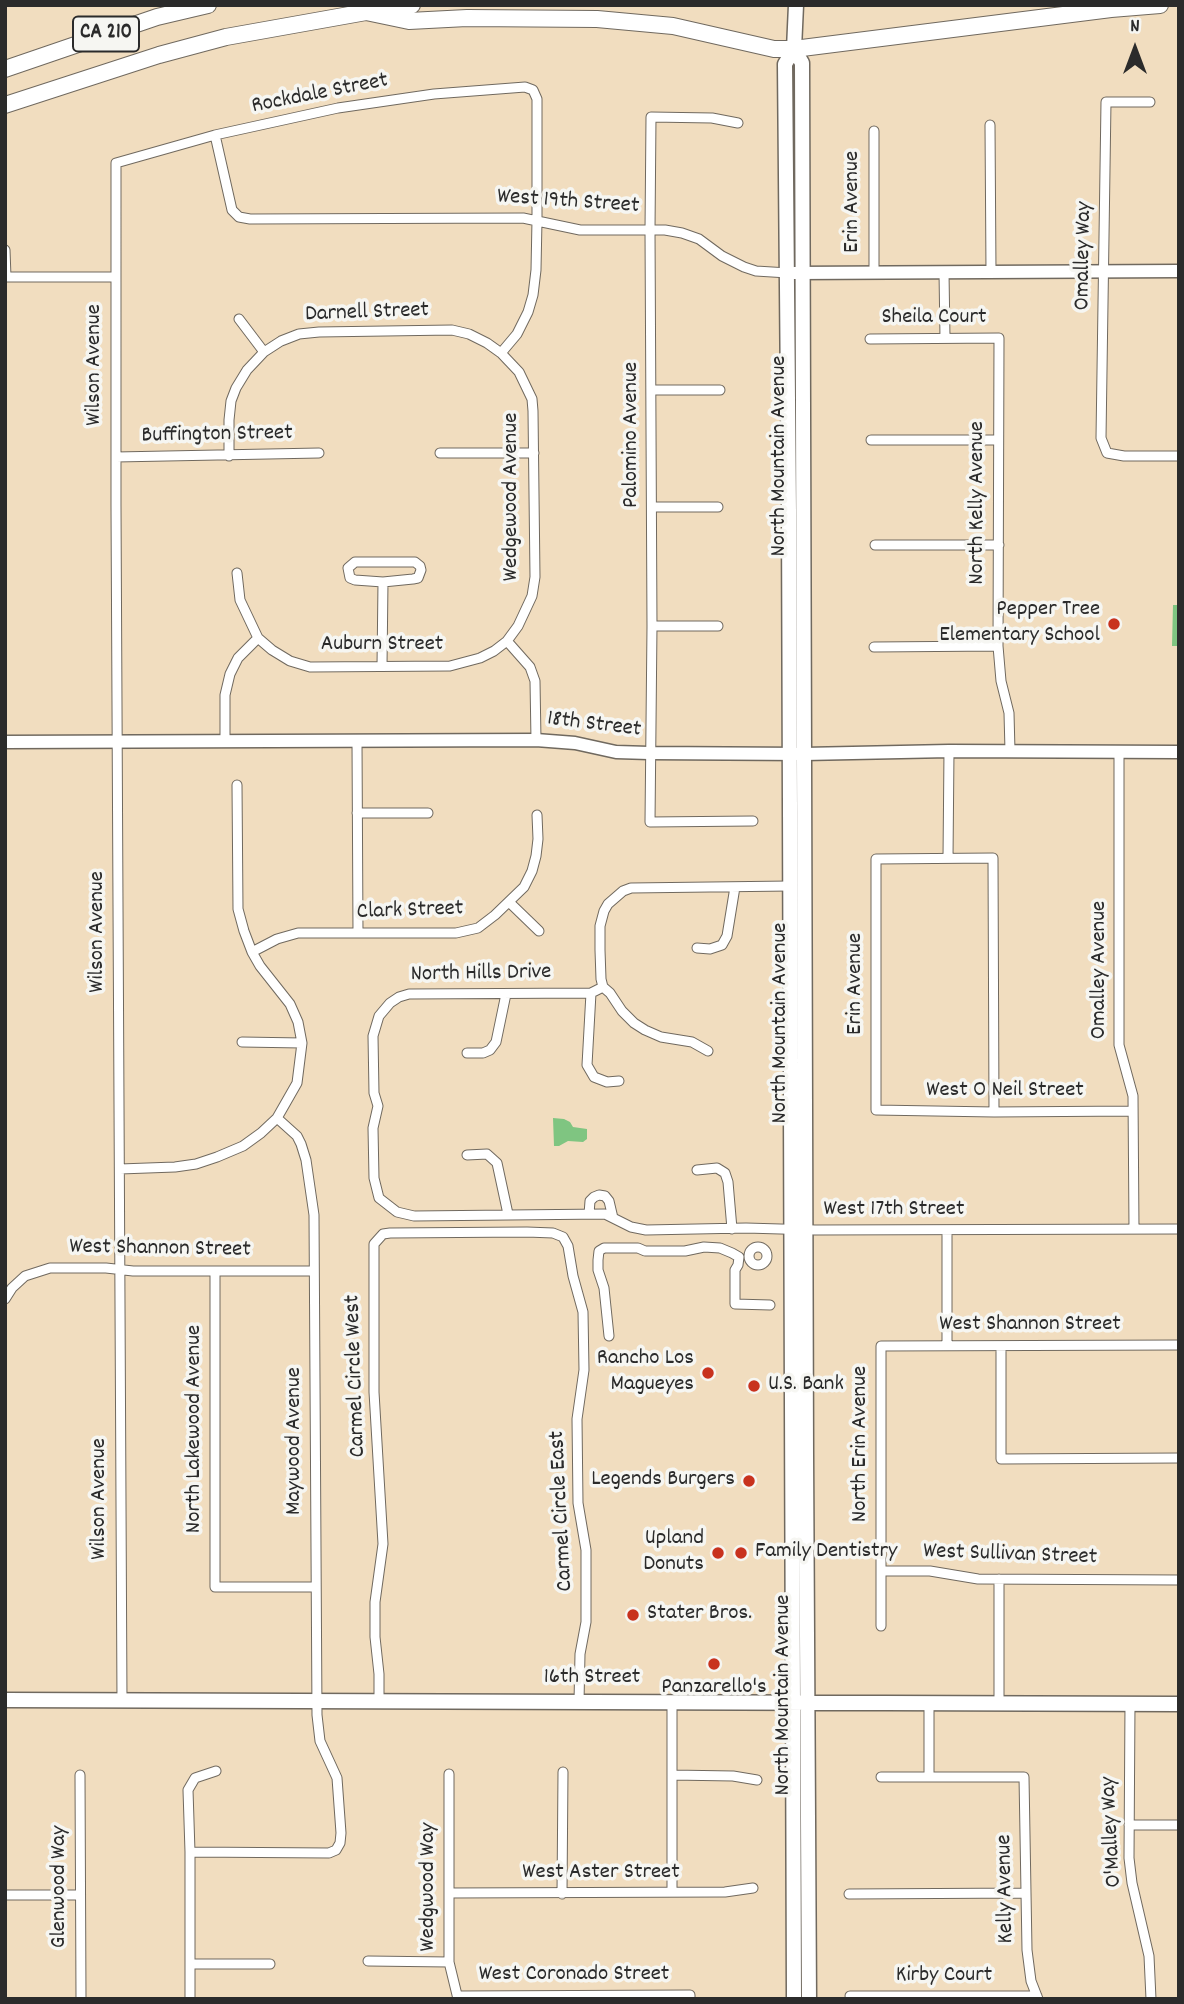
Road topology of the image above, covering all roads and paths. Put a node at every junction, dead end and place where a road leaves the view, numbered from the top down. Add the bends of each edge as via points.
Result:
1 (208, 5) edge
2 (412, 5) edge
3 (1160, 5) edge
4 (796, 10) edge
5 (366, 12) junction
6 (794, 49) junction
7 (5, 69) edge
8 (1150, 102) dead end
9 (5, 105) edge
10 (738, 123) dead end
11 (990, 125) dead end
12 (874, 131) dead end
13 (215, 135) junction
14 (116, 163) joint
15 (537, 220) junction
16 (650, 230) junction
17 (5, 250) edge
18 (1104, 271) junction
19 (1179, 271) edge
20 (944, 272) junction
21 (991, 272) junction
22 (795, 273) junction
23 (874, 273) junction
24 (6, 277) edge
25 (115, 277) junction
26 (239, 319) dead end
27 (945, 338) junction
28 (999, 338) joint
29 (870, 339) dead end
30 (264, 352) junction
31 (501, 353) junction
32 (652, 390) junction
33 (720, 390) dead end
34 (872, 440) dead end
35 (999, 440) junction
36 (319, 453) dead end
37 (440, 453) dead end
38 (534, 453) junction
39 (229, 456) junction
40 (1179, 456) edge
41 (116, 457) junction
42 (652, 507) junction
43 (718, 507) dead end
44 (875, 545) dead end
45 (999, 545) junction
46 (237, 573) dead end
47 (383, 582) junction
48 (652, 626) junction
49 (718, 626) dead end
50 (258, 638) junction
51 (507, 640) junction
52 (998, 646) junction
53 (874, 647) dead end
54 (382, 666) junction
55 (536, 740) junction
56 (117, 741) junction
57 (225, 741) junction
58 (5, 742) edge
59 (357, 742) junction
60 (949, 751) junction
61 (1010, 751) junction
62 (1119, 752) junction
63 (1179, 752) edge
64 (649, 753) junction
65 (797, 754) junction
66 (237, 785) dead end
67 (357, 813) junction
68 (428, 813) dead end
69 (537, 815) dead end
70 (753, 821) dead end
71 (948, 858) junction
72 (790, 886) junction
73 (735, 887) junction
74 (509, 902) junction
75 (539, 931) dead end
76 (358, 933) junction
77 (697, 948) dead end
78 (252, 952) junction
79 (603, 987) junction
80 (591, 993) junction
81 (506, 994) junction
82 (242, 1042) dead end
83 (302, 1043) junction
84 (708, 1051) dead end
85 (467, 1053) dead end
86 (620, 1081) dead end
87 (876, 1110) joint
88 (1133, 1111) junction
89 (994, 1112) junction
90 (277, 1118) junction
91 (467, 1155) dead end
92 (120, 1169) junction
93 (697, 1170) dead end
94 (508, 1214) junction
95 (557, 1214) joint
96 (589, 1214) junction
97 (613, 1218) junction
98 (732, 1228) junction
99 (762, 1228) junction
100 (1135, 1229) junction
101 (1179, 1229) edge
102 (799, 1230) junction
103 (947, 1230) junction
104 (563, 1237) joint
105 (761, 1247) junction
106 (749, 1256) junction
107 (738, 1257) junction
108 (119, 1269) junction
109 (215, 1271) junction
110 (314, 1271) junction
111 (5, 1299) edge
112 (770, 1305) dead end
113 (609, 1336) dead end
114 (1179, 1345) edge
115 (881, 1346) joint
116 (947, 1346) junction
117 (1001, 1346) junction
118 (1179, 1458) edge
119 (881, 1571) junction
120 (999, 1579) junction
121 (1179, 1580) edge
122 (316, 1587) junction
123 (881, 1626) dead end
124 (5, 1700) edge
125 (122, 1700) junction
126 (317, 1701) junction
127 (379, 1701) junction
128 (579, 1702) junction
129 (672, 1703) junction
130 (801, 1703) junction
131 (929, 1704) junction
132 (999, 1704) junction
133 (1130, 1704) junction
134 (1179, 1704) edge
135 (216, 1771) dead end
136 (563, 1772) dead end
137 (449, 1774) dead end
138 (80, 1775) dead end
139 (672, 1775) junction
140 (881, 1777) dead end
141 (929, 1777) junction
142 (757, 1780) dead end
143 (1129, 1825) junction
144 (1179, 1825) edge
145 (190, 1852) junction
146 (754, 1888) dead end
147 (672, 1892) junction
148 (449, 1893) junction
149 (1026, 1893) junction
150 (562, 1894) junction
151 (849, 1894) dead end
152 (5, 1895) edge
153 (80, 1895) junction
154 (368, 1961) dead end
155 (449, 1962) junction
156 (190, 1964) junction
157 (270, 1964) dead end
158 (850, 1996) dead end
159 (690, 1997) edge
160 (1038, 1997) edge
161 (458, 1998) edge
162 (80, 1999) edge
163 (190, 1999) edge
164 (794, 1999) edge
165 (809, 1999) edge
166 (1151, 1999) edge

1 - 7 highway, CA 210 via 157,17
2 - 5 highway, CA 210
3 - 6 highway
4 - 6 main road, North Mountain Avenue
5 - 6 highway via 409,21 597,19 673,26 774,49
5 - 9 highway, CA 210 via 226,37
6 - 22 main road, North Mountain Avenue via 803,63
8 - 18 street, Omalley Way via 1105,102
10 - 16 street, Palomino Avenue via 651,117
11 - 21 street
12 - 23 street, Erin Avenue
13 - 14 street, Rockdale Street
13 - 15 street, West 19th Street via 232,210 239,217
13 - 15 street, Rockdale Street via 338,107 525,87 533,90 537,99
14 - 25 street, Wilson Avenue
15 - 16 street, West 19th Street via 580,230
15 - 31 street via 531,304 517,334
16 - 22 street, West 19th Street via 699,239 744,268
16 - 32 street, Palomino Avenue
17 - 24 street
18 - 19 main road, West 19th Street
18 - 21 main road, West 19th Street
18 - 40 street, Omalley Way via 1101,438 1107,453
20 - 21 main road, West 19th Street
20 - 23 main road, West 19th Street
20 - 27 street
22 - 23 main road, West 19th Street
22 - 65 main road, North Mountain Avenue
24 - 25 street
25 - 41 street, Wilson Avenue
26 - 30 street
27 - 28 street, Sheila Court
27 - 29 street, Sheila Court
28 - 35 street, North Kelly Avenue
30 - 31 street, Darnell Street via 299,334 319,331 452,330 470,334
30 - 39 street, Darnell Street via 247,370 231,401
31 - 38 street, Wedgewood Avenue via 528,388
32 - 33 street
32 - 42 street, Palomino Avenue
34 - 35 street
35 - 45 street, North Kelly Avenue
36 - 39 street, Buffington Street
37 - 38 street
38 - 51 street, Wedgewood Avenue via 535,577 525,612
39 - 41 street, Buffington Street
41 - 56 street, Wilson Avenue
42 - 43 street
42 - 48 street, Palomino Avenue
44 - 45 street
45 - 52 street, North Kelly Avenue
46 - 50 street via 240,600
47 - 47 street via 355,580 348,568 355,562 415,562 420,566 418,578
47 - 54 street
48 - 49 street
48 - 64 street, Palomino Avenue
50 - 54 street, Auburn Street via 290,661 310,667
50 - 57 street via 238,658 230,674
51 - 54 street, Auburn Street via 466,663
51 - 55 street via 530,667 535,681
52 - 53 street
52 - 61 street, North Kelly Avenue
55 - 59 main road, 18th Street
55 - 64 main road, 18th Street
56 - 57 main road, 18th Street
56 - 58 main road, 18th Street
56 - 92 street, Wilson Avenue
57 - 59 main road, 18th Street
59 - 67 street
60 - 61 main road, 18th Street
60 - 65 main road, 18th Street
60 - 71 street
61 - 62 main road, 18th Street
62 - 63 main road, 18th Street
62 - 88 street, Omalley Avenue via 1119,1045
64 - 65 main road, 18th Street
64 - 70 street, Palomino Avenue via 650,822
65 - 72 main road, North Mountain Avenue
65 - 102 main road, North Mountain Avenue
66 - 78 street via 238,908
67 - 68 street
67 - 76 street
69 - 74 street, Clark Street via 532,871
71 - 87 street, Erin Avenue via 876,859
71 - 89 street via 993,858
72 - 73 street
72 - 102 main road, North Mountain Avenue
73 - 77 street via 722,945
73 - 79 street via 631,888 617,895 608,904 600,926
74 - 75 street
74 - 76 street, Clark Street via 478,928 456,933
76 - 78 street, Clark Street via 298,933
78 - 83 street via 290,1004
79 - 80 street, North Hills Drive
79 - 84 street via 645,1030
80 - 81 street, North Hills Drive
80 - 86 street via 587,1065 594,1077
81 - 85 street via 496,1042 483,1053
81 - 94 street, North Hills Drive via 409,994 390,1003 374,1028 373,1082 378,1106 373,1128 375,1187 387,1206 414,1216
82 - 83 street
83 - 90 street via 297,1083
87 - 89 street, West O Neil Street
88 - 89 street, West O Neil Street
88 - 100 street, Omalley Avenue
90 - 92 street via 243,1146 196,1164
90 - 110 street, Maywood Avenue via 297,1136 306,1160 314,1215
91 - 94 street via 487,1154 496,1163
92 - 108 street, Wilson Avenue
93 - 98 street via 717,1168 725,1173
94 - 95 street, North Hills Drive
95 - 96 street, West 17th Street
96 - 97 street, West 17th Street
96 - 97 street, West 17th Street via 590,1201 605,1196
97 - 98 street, West 17th Street via 646,1230
98 - 99 street, West 17th Street
99 - 102 street, West 17th Street
99 - 105 street
100 - 101 street, West 17th Street
100 - 103 street, West 17th Street
102 - 103 street, West 17th Street
102 - 130 main road, North Mountain Avenue
103 - 116 street
104 - 127 street, Carmel Circle West via 527,1232 390,1233 374,1244 374,1392 383,1544 375,1602
104 - 128 street, Carmel Circle East via 584,1328 577,1419 586,1622
105 - 106 street via 751,1250
105 - 106 street via 767,1255 762,1264 752,1263
106 - 107 street
107 - 112 street via 735,1304
107 - 113 street via 720,1248 704,1247 599,1251
108 - 109 street, West Shannon Street
108 - 111 street, West Shannon Street via 50,1268 24,1276
108 - 125 street, Wilson Avenue
109 - 110 street, West Shannon Street
109 - 122 street, North Lakewood Avenue via 215,1587
110 - 122 street, Maywood Avenue
114 - 117 street, West Shannon Street
115 - 116 street, West Shannon Street
115 - 119 street, North Erin Avenue
116 - 117 street, West Shannon Street
117 - 118 street via 1001,1459
119 - 120 street, West Sullivan Street
119 - 123 street, North Erin Avenue
120 - 121 street, West Sullivan Street
120 - 132 street
122 - 126 street, Maywood Avenue
124 - 125 main road, 16th Street
125 - 126 main road, 16th Street
126 - 127 main road, 16th Street
126 - 145 street, Maywood Avenue via 320,1741 337,1778 341,1833 336,1850
127 - 128 main road, 16th Street
128 - 129 main road, 16th Street
129 - 130 main road, 16th Street
129 - 139 street
130 - 131 main road, 16th Street
130 - 164 main road, North Mountain Avenue
130 - 165 main road, North Mountain Avenue
131 - 132 main road, 16th Street
131 - 141 street
132 - 133 main road, 16th Street
133 - 134 main road, 16th Street
133 - 143 street, O'Malley Way
135 - 145 street via 195,1778 188,1790
136 - 150 street
137 - 148 street, Wedgwood Way
138 - 153 street, Glenwood Way
139 - 142 street
139 - 147 street
140 - 141 street
141 - 149 street, Kelly Avenue via 1024,1777
143 - 144 street
143 - 166 street, O'Malley Way via 1132,1883 1149,1956
145 - 156 street
146 - 147 street, West Aster Street
147 - 150 street, West Aster Street
148 - 150 street, West Aster Street
148 - 155 street, Wedgwood Way
149 - 151 street
149 - 160 street, Kelly Avenue via 1027,1958
152 - 153 street
153 - 162 street, Glenwood Way
154 - 155 street
155 - 161 street, Wedgwood Way
156 - 157 street
156 - 163 street
158 - 160 street, Kirby Court
159 - 161 street, West Coronado Street

